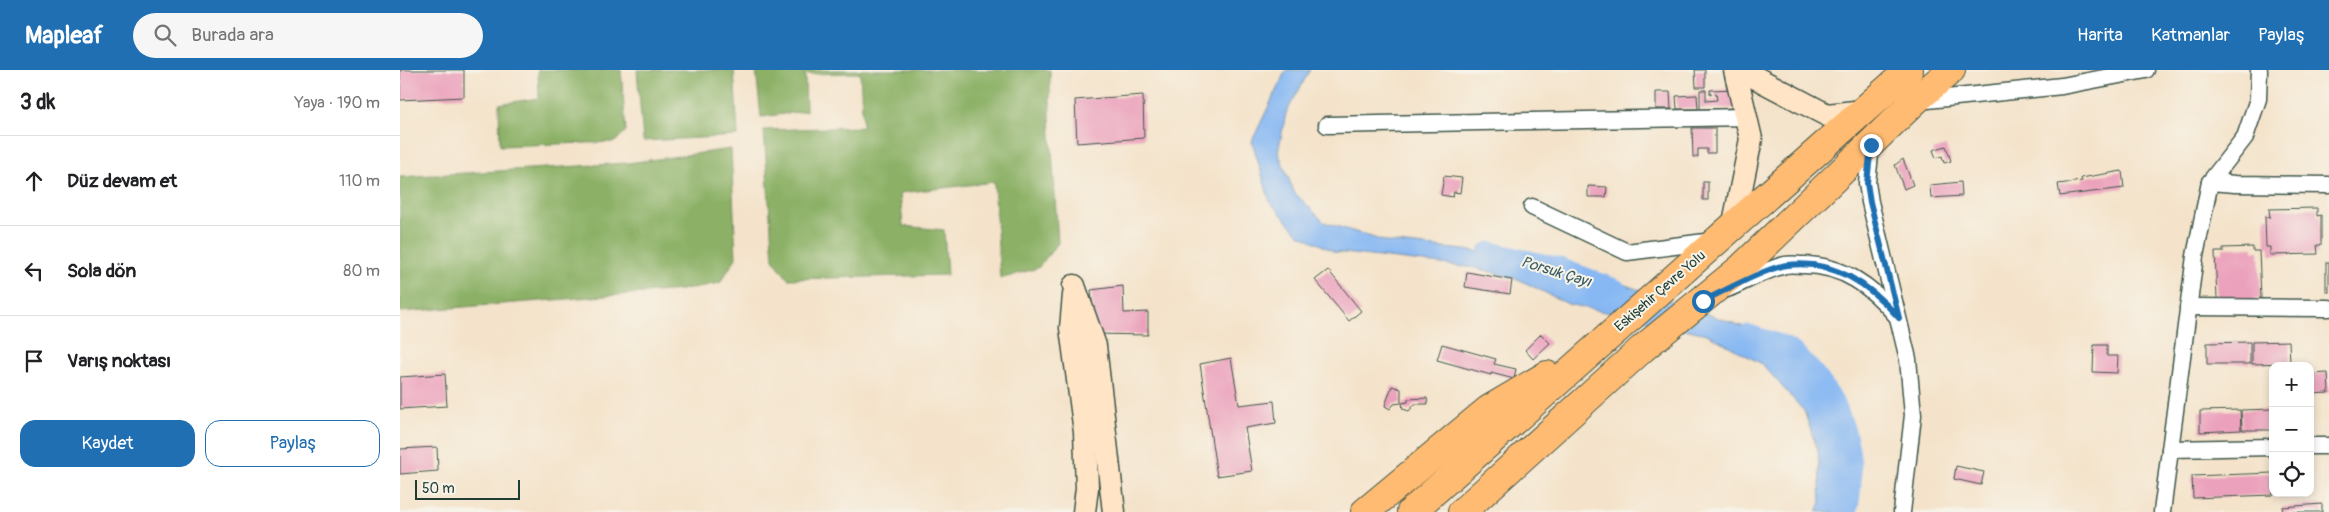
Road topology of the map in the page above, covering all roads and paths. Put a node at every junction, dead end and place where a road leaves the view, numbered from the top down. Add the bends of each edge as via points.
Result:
1 (1735, 70) edge
2 (1740, 70) edge
3 (1909, 70) edge
4 (1952, 70) edge
5 (2146, 70) edge
6 (2259, 70) edge
7 (1916, 101) junction
8 (1864, 111) junction
9 (1747, 116) junction
10 (1326, 125) dead end
11 (1871, 145) junction
12 (2210, 182) junction
13 (2329, 185) edge
14 (1532, 206) dead end
15 (1726, 234) junction
16 (1703, 301) junction
17 (2188, 307) junction
18 (2329, 308) edge
19 (1899, 318) junction
20 (1600, 344) junction
21 (1642, 349) junction
22 (2314, 446) edge
23 (2329, 446) edge
24 (2269, 447) edge
25 (2170, 449) junction
26 (1084, 512) edge
27 (1114, 512) edge
28 (1365, 512) edge
29 (1411, 512) edge
30 (1462, 512) edge
31 (1490, 512) edge
32 (1902, 512) edge
33 (2162, 512) edge

1 - 9 street
2 - 8 street via 1827,114
3 - 8 highway, Eskişehir Çevre Yolu
4 - 7 highway
5 - 7 street via 2062,86
6 - 12 street via 2258,99 2245,137
7 - 11 highway
8 - 15 highway, Eskişehir Çevre Yolu
9 - 10 street
9 - 15 street via 1751,139
11 - 16 highway
11 - 19 street via 1867,183 1870,202
12 - 13 street
12 - 17 street via 2194,256
14 - 15 street via 1627,252
15 - 20 highway, Eskişehir Çevre Yolu
16 - 19 street via 1786,265 1812,265 1852,277 1881,297
16 - 21 highway
17 - 18 street
17 - 25 street
19 - 32 street via 1908,359 1913,415
20 - 28 highway via 1488,410
20 - 29 highway, Eskişehir Çevre Yolu
21 - 30 highway
21 - 31 highway
22 - 23 street
24 - 25 street
25 - 33 street
26 - 27 street via 1087,488 1085,432 1071,328 1074,286 1095,346

